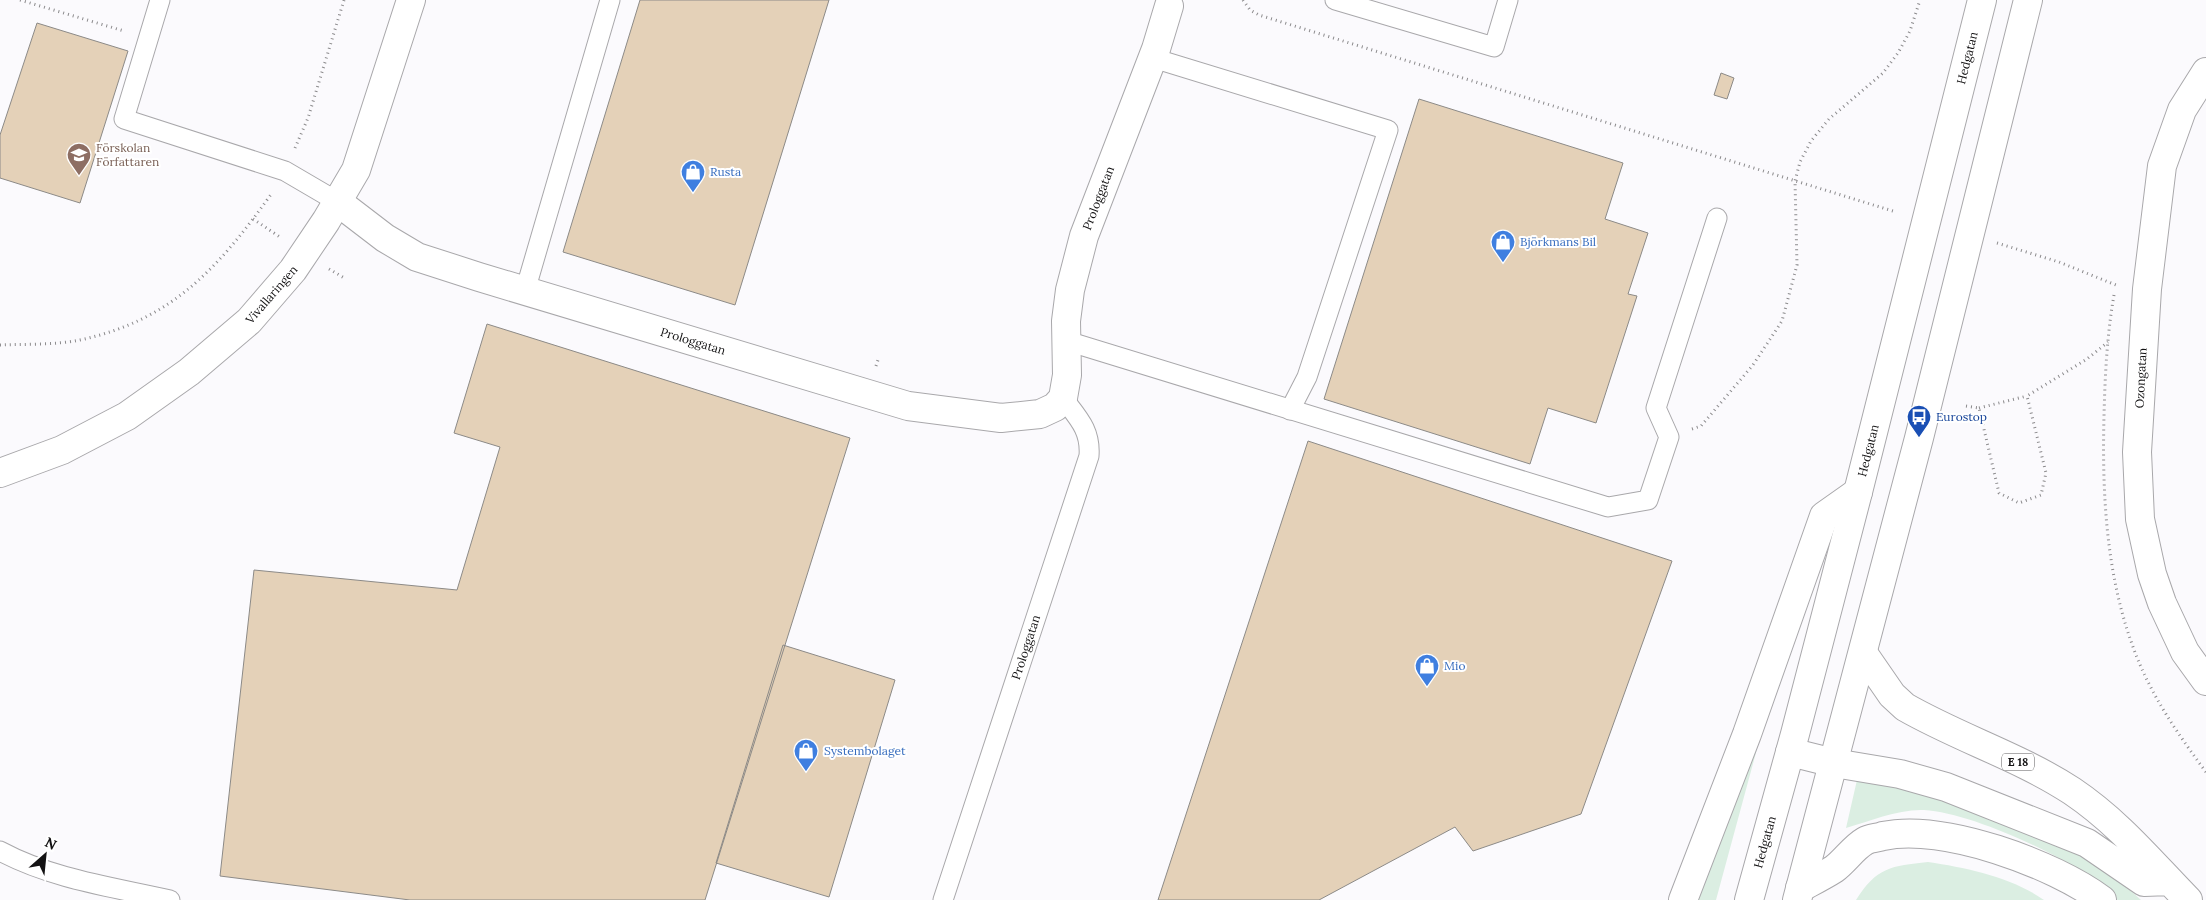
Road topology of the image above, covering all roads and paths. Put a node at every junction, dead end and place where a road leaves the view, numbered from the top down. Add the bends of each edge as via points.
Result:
1 (20, 0) edge
2 (160, 0) edge
3 (344, 0) edge
4 (411, 0) edge
5 (610, 0) edge
6 (1243, 0) edge
7 (1334, 0) edge
8 (1508, 0) edge
9 (1920, 0) edge
10 (1982, 0) edge
11 (2028, 0) edge
12 (1169, 2) edge
13 (148, 39) junction
14 (1153, 58) junction
15 (2206, 72) edge
16 (285, 171) junction
17 (1794, 181) junction
18 (338, 202) junction
19 (1903, 214) dead end
20 (1717, 218) dead end
21 (1996, 242) dead end
22 (2147, 289) junction
23 (525, 291) junction
24 (1067, 341) junction
25 (2108, 342) dead end
26 (0, 345) edge
27 (2027, 396) junction
28 (1063, 398) junction
29 (1966, 406) dead end
30 (1979, 408) junction
31 (1290, 410) junction
32 (1669, 437) junction
33 (0, 473) edge
34 (1858, 492) junction
35 (1863, 653) junction
36 (2206, 681) edge
37 (1790, 752) junction
38 (1834, 763) junction
39 (0, 851) edge
40 (2179, 891) edge
41 (1799, 894) edge
42 (170, 900) edge
43 (943, 900) edge
44 (1683, 900) edge
45 (1749, 900) edge
46 (2102, 900) edge

1 - 13 path
2 - 13 lane
3 - 16 path via 308,118
4 - 18 main road, Vivallaringen via 356,170
5 - 23 lane
6 - 17 path via 1250,10 1259,15
7 - 8 lane via 1494,47
9 - 17 path via 1910,31 1898,53 1884,73 1829,119 1811,141
10 - 34 main road, Hedgatan
11 - 35 main road
12 - 14 main road, Prologgatan via 1165,26
13 - 16 lane via 124,119
14 - 24 main road, Prologgatan via 1084,236 1070,290
14 - 31 lane via 1388,130 1307,377
15 - 22 main road, Ozongatan via 2182,110 2162,166
16 - 18 lane
16 - 26 path via 281,182 238,241 209,272 172,302 118,330 78,341
17 - 19 path
17 - 32 path via 1797,266 1782,321 1753,365 1701,426
18 - 23 main road, Prologgatan via 385,238 417,256
18 - 33 main road, Vivallaringen via 293,270 249,321 189,372 127,416 62,450
20 - 32 lane via 1656,408
21 - 22 path via 2116,284
22 - 36 main road, Ozongatan via 2137,452 2140,519 2162,603 2185,652
23 - 28 main road, Prologgatan via 908,406 1001,418 1040,414 1055,407
24 - 28 main road, Prologgatan
24 - 31 lane
25 - 27 path
27 - 30 path
27 - 30 path via 2046,473 2041,494 2019,503 1999,493
28 - 43 lane, Prologgatan via 1087,431 1088,456
29 - 30 path
31 - 32 lane via 1608,506 1648,500
34 - 37 main road, Hedgatan
34 - 44 main road via 1824,516 1747,734
35 - 38 main road
35 - 40 main road, E 18 via 1892,695 1905,707 2072,792 2114,822
37 - 38 main road, E 18
37 - 45 main road, Hedgatan
38 - 40 main road, E 18 via 1900,774 1946,787 2087,843 2144,882
38 - 41 main road
39 - 42 lane via 66,877
41 - 46 main road via 1834,869 1865,840 1908,833 1930,834 1984,846 2055,872

